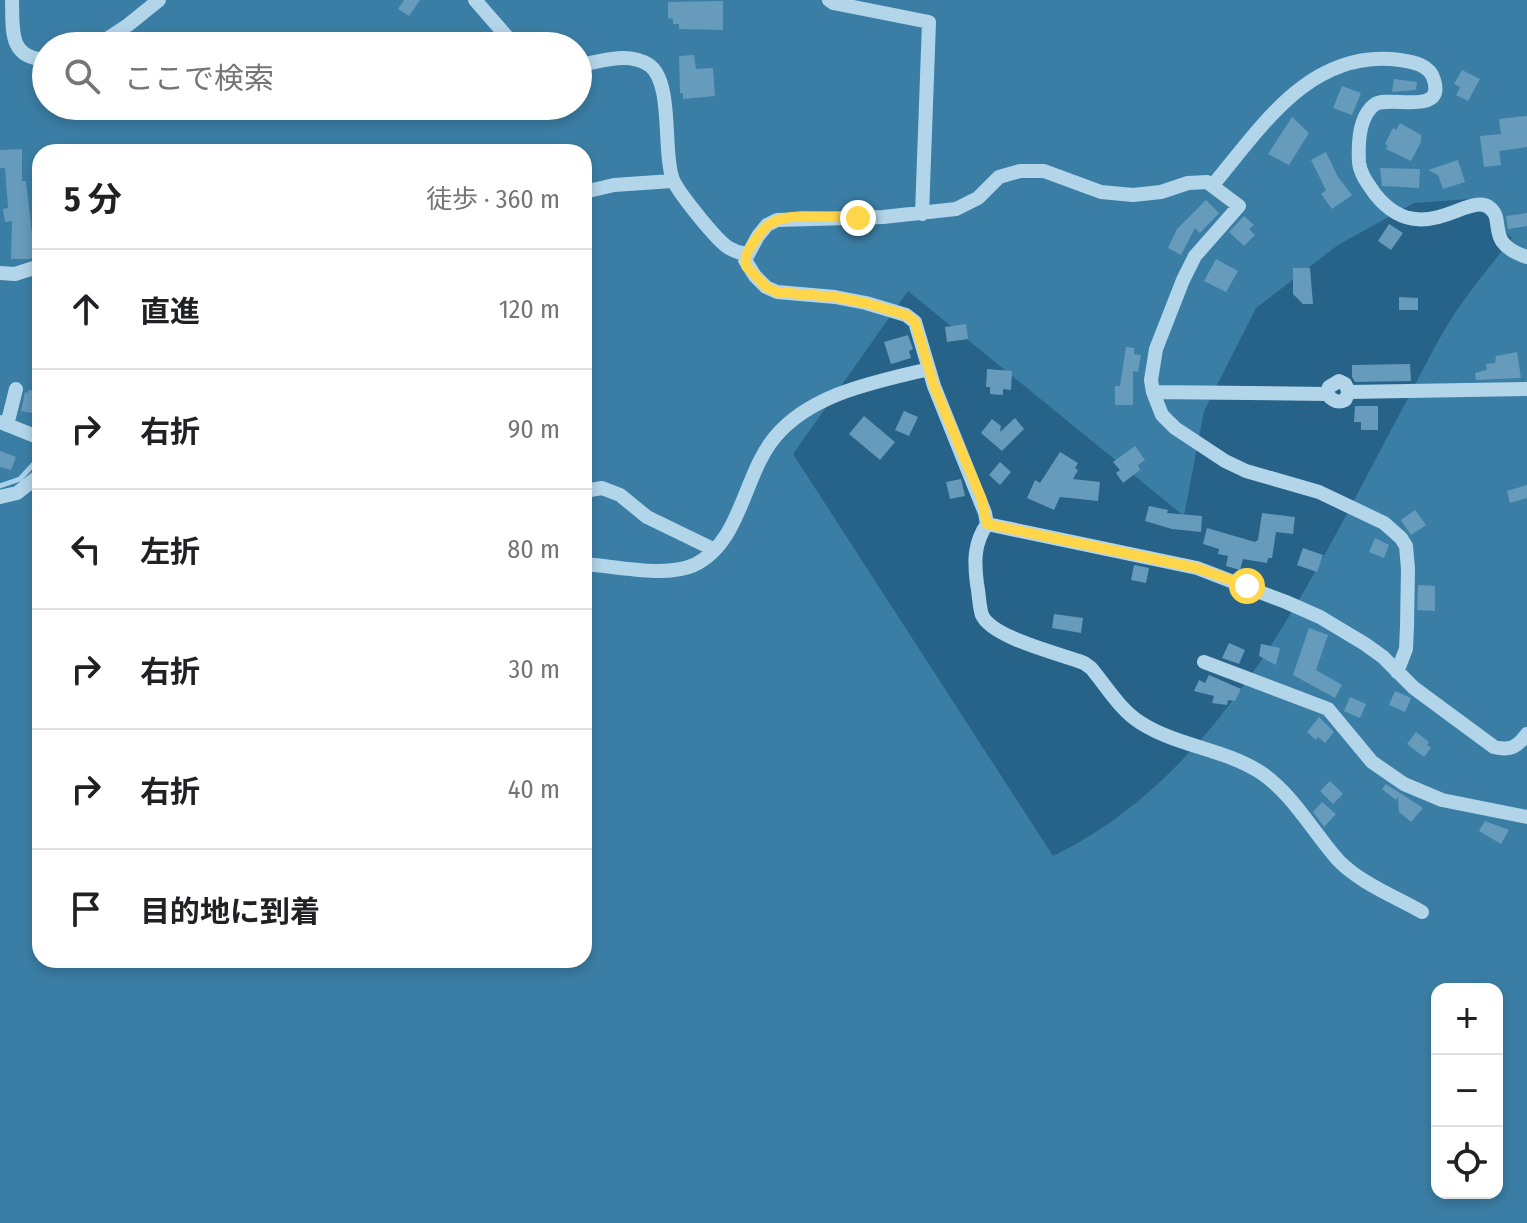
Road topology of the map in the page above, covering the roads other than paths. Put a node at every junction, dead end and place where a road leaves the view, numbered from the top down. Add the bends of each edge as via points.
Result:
1 (12, 0) edge
2 (159, 0) edge
3 (475, 0) edge
4 (829, 0) edge
5 (115, 32) edge
6 (503, 32) edge
7 (32, 57) edge
8 (592, 62) edge
9 (672, 181) junction
10 (1213, 185) junction
11 (592, 190) edge
12 (922, 214) junction
13 (746, 254) junction
14 (1527, 257) edge
15 (32, 269) edge
16 (0, 273) edge
17 (929, 369) junction
18 (16, 389) dead end
19 (1527, 389) edge
20 (1153, 392) junction
21 (4, 424) edge
22 (32, 435) edge
23 (32, 481) edge
24 (592, 490) edge
25 (0, 497) edge
26 (987, 524) junction
27 (713, 549) junction
28 (592, 565) edge
29 (1204, 662) dead end
30 (1397, 672) junction
31 (1527, 734) edge
32 (1527, 817) edge
33 (1422, 912) dead end

1 - 7 street via 13,34 24,56
2 - 5 street
3 - 6 street
4 - 12 street via 929,22
8 - 9 street via 618,57 653,67 660,78
9 - 11 street
9 - 13 street via 716,237
10 - 12 street via 1197,181 1133,195 1101,192 1044,171 1020,171 999,177 978,198 956,209
10 - 14 street via 1280,104 1308,82 1364,61 1420,64 1436,82 1430,98 1417,104 1383,100 1365,117 1359,142 1364,180 1402,217 1426,220 1488,206 1504,245
10 - 20 street via 1239,206 1195,256 1183,280 1156,349
12 - 13 street via 777,220 767,225
13 - 17 street via 746,266 777,292 835,297 906,315 921,336
15 - 16 street
17 - 26 street
17 - 27 street via 834,396 798,415 760,458 728,531
18 - 21 street
19 - 20 street via 1349,392 1338,402 1327,394
20 - 30 street via 1162,415 1175,428 1225,461 1319,492 1384,523 1401,538 1408,569 1407,626
21 - 22 street
23 - 25 street
24 - 27 street via 620,495 647,517
26 - 30 street via 1221,575 1320,617 1365,644
26 - 33 street via 975,553 983,615 990,626 1084,663 1140,723 1260,772 1349,870
27 - 28 street via 682,569
29 - 32 street via 1328,709 1372,762 1404,784 1442,800
30 - 31 street via 1494,747 1516,747

